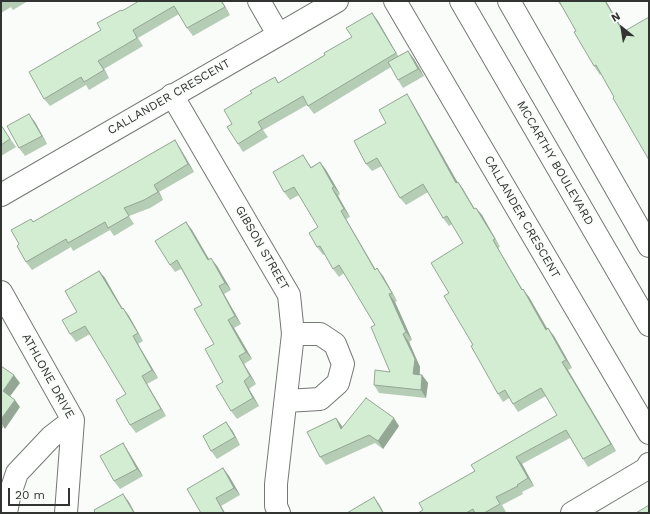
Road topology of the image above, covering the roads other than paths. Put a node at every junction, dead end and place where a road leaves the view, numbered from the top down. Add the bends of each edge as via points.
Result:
1 (259, 1) edge
2 (337, 1) edge
3 (395, 1) edge
4 (461, 1) edge
5 (509, 1) edge
6 (278, 34) junction
7 (172, 95) junction
8 (1, 195) edge
9 (649, 246) edge
10 (1, 292) edge
11 (649, 326) edge
12 (293, 334) junction
13 (286, 401) junction
14 (73, 420) junction
15 (649, 433) edge
16 (649, 464) edge
17 (6, 513) edge
18 (66, 513) edge
19 (279, 513) edge
20 (572, 513) edge

1 - 6 street
2 - 6 street, CALLANDER CRESCENT
3 - 15 street, CALLANDER CRESCENT
4 - 11 street, MCCARTHY BOULEVARD
5 - 9 street
6 - 7 street, CALLANDER CRESCENT
7 - 8 street, CALLANDER CRESCENT
7 - 12 street, GIBSON STREET via 289,295
10 - 14 street, ATHLONE DRIVE
12 - 13 street, GIBSON STREET
12 - 13 street via 320,334 335,344 343,364 338,383 320,399
13 - 19 street, GIBSON STREET via 276,484 276,506
14 - 17 street via 51,436 17,473
14 - 18 street, ATHLONE DRIVE
16 - 20 street via 646,469

